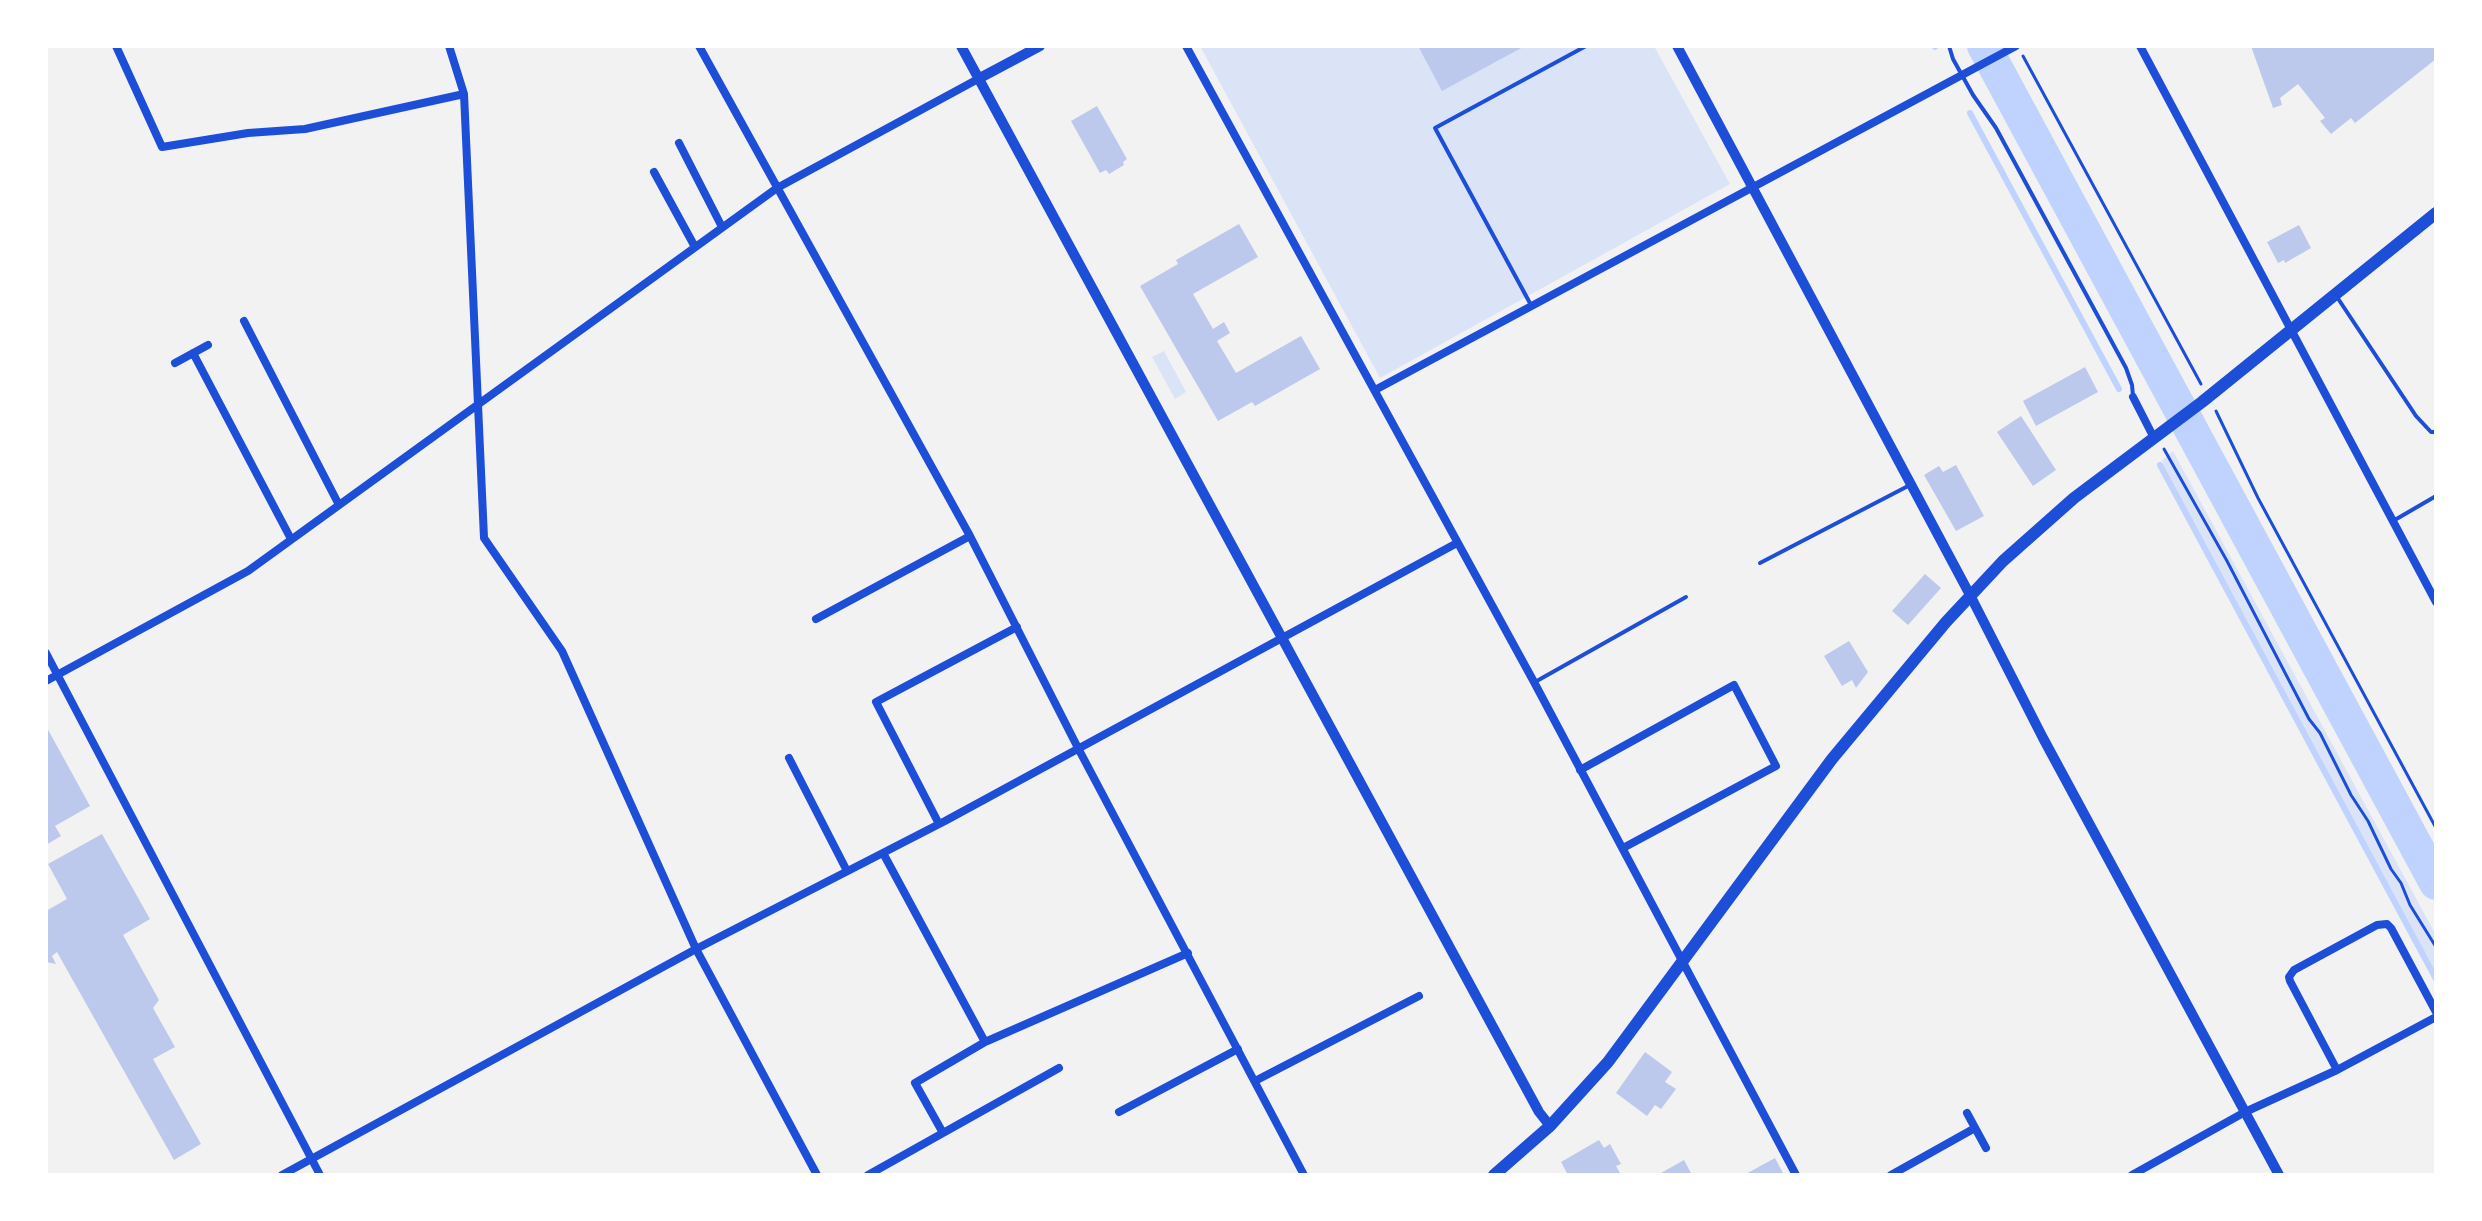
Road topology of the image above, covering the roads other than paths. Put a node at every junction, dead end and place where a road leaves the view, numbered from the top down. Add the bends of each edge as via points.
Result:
1 (116, 46) edge
2 (449, 46) edge
3 (699, 46) edge
4 (961, 46) edge
5 (1040, 46) edge
6 (1186, 46) edge
7 (1586, 46) edge
8 (1677, 46) edge
9 (1949, 46) edge
10 (2140, 46) edge
11 (2015, 47) edge
12 (1966, 73) junction
13 (978, 79) junction
14 (464, 94) junction
15 (679, 143) dead end
16 (654, 172) dead end
17 (777, 188) junction
18 (1752, 188) junction
19 (2436, 213) edge
20 (722, 227) junction
21 (695, 247) junction
22 (2335, 295) junction
23 (1532, 307) junction
24 (244, 321) dead end
25 (2292, 330) junction
26 (208, 345) dead end
27 (193, 353) junction
28 (175, 363) dead end
29 (1375, 390) junction
30 (2133, 397) joint
31 (477, 406) junction
32 (2436, 432) edge
33 (2159, 435) junction
34 (1910, 484) junction
35 (2436, 496) edge
36 (339, 505) junction
37 (2393, 521) junction
38 (970, 536) junction
39 (291, 539) junction
40 (1457, 543) junction
41 (1760, 563) dead end
42 (1970, 595) junction
43 (1686, 597) dead end
44 (2436, 602) edge
45 (816, 619) dead end
46 (1017, 627) junction
47 (1281, 639) junction
48 (46, 653) edge
49 (58, 675) junction
50 (46, 681) edge
51 (1534, 682) junction
52 (1078, 748) junction
53 (789, 758) dead end
54 (1580, 770) junction
55 (939, 824) junction
56 (1623, 848) junction
57 (883, 853) junction
58 (847, 871) junction
59 (696, 949) junction
60 (1188, 953) junction
61 (1682, 965) junction
62 (1419, 996) dead end
63 (2436, 1014) edge
64 (985, 1042) junction
65 (1238, 1049) junction
66 (1059, 1068) dead end
67 (2337, 1070) junction
68 (1255, 1081) junction
69 (1119, 1112) dead end
70 (2245, 1112) junction
71 (1967, 1113) dead end
72 (1550, 1126) junction
73 (1975, 1128) junction
74 (943, 1133) junction
75 (1986, 1148) dead end
76 (312, 1159) junction
77 (282, 1175) edge
78 (320, 1175) edge
79 (817, 1175) edge
80 (868, 1175) edge
81 (1304, 1175) edge
82 (1494, 1175) edge
83 (1796, 1175) edge
84 (1891, 1175) edge
85 (2132, 1175) edge
86 (2279, 1175) edge

1 - 14 street via 162,147 305,129
2 - 14 street
3 - 17 street
4 - 13 street
5 - 13 street
6 - 29 street
7 - 23 lane via 1435,128
8 - 18 street
9 - 12 lane
10 - 25 street
11 - 12 street
12 - 18 street
12 - 30 lane via 2126,368
13 - 17 street
13 - 47 street
14 - 31 street
15 - 20 street
16 - 21 street
17 - 20 street
17 - 38 street
18 - 23 street
18 - 34 street
19 - 22 main road
20 - 21 street
21 - 31 street
22 - 25 main road
22 - 32 lane via 2416,416
23 - 29 street
24 - 36 street
25 - 33 main road
25 - 37 street
26 - 27 street
27 - 28 street
27 - 39 street
29 - 40 street
30 - 33 street
31 - 36 street
31 - 59 street via 484,538 562,651
33 - 42 main road via 2044,523
34 - 41 lane
34 - 42 street
35 - 37 lane
36 - 39 street
37 - 44 street
38 - 45 street
38 - 46 street
39 - 49 street via 248,571
40 - 47 street
40 - 51 street
42 - 61 main road via 1832,759
42 - 70 street
43 - 51 lane
46 - 52 street
46 - 55 street via 876,702
47 - 52 street
47 - 72 street
48 - 49 street
49 - 50 street
49 - 76 street
51 - 54 street
52 - 55 street
52 - 60 street
53 - 58 street
54 - 56 street
54 - 56 street via 1734,685 1776,766
55 - 57 street
56 - 61 street
57 - 58 street
57 - 64 street
58 - 59 street
59 - 76 street
59 - 79 street
60 - 64 street
60 - 65 street
61 - 72 main road via 1608,1062
61 - 83 street
62 - 68 street
63 - 67 street
63 - 67 street via 2387,924 2294,970 2290,981
64 - 74 street via 915,1083
65 - 68 street
65 - 69 street
66 - 74 street
67 - 70 street
68 - 81 street
70 - 85 street
70 - 86 street
71 - 73 street
72 - 82 main road
73 - 75 street
73 - 84 street
74 - 80 street
76 - 77 street
76 - 78 street

